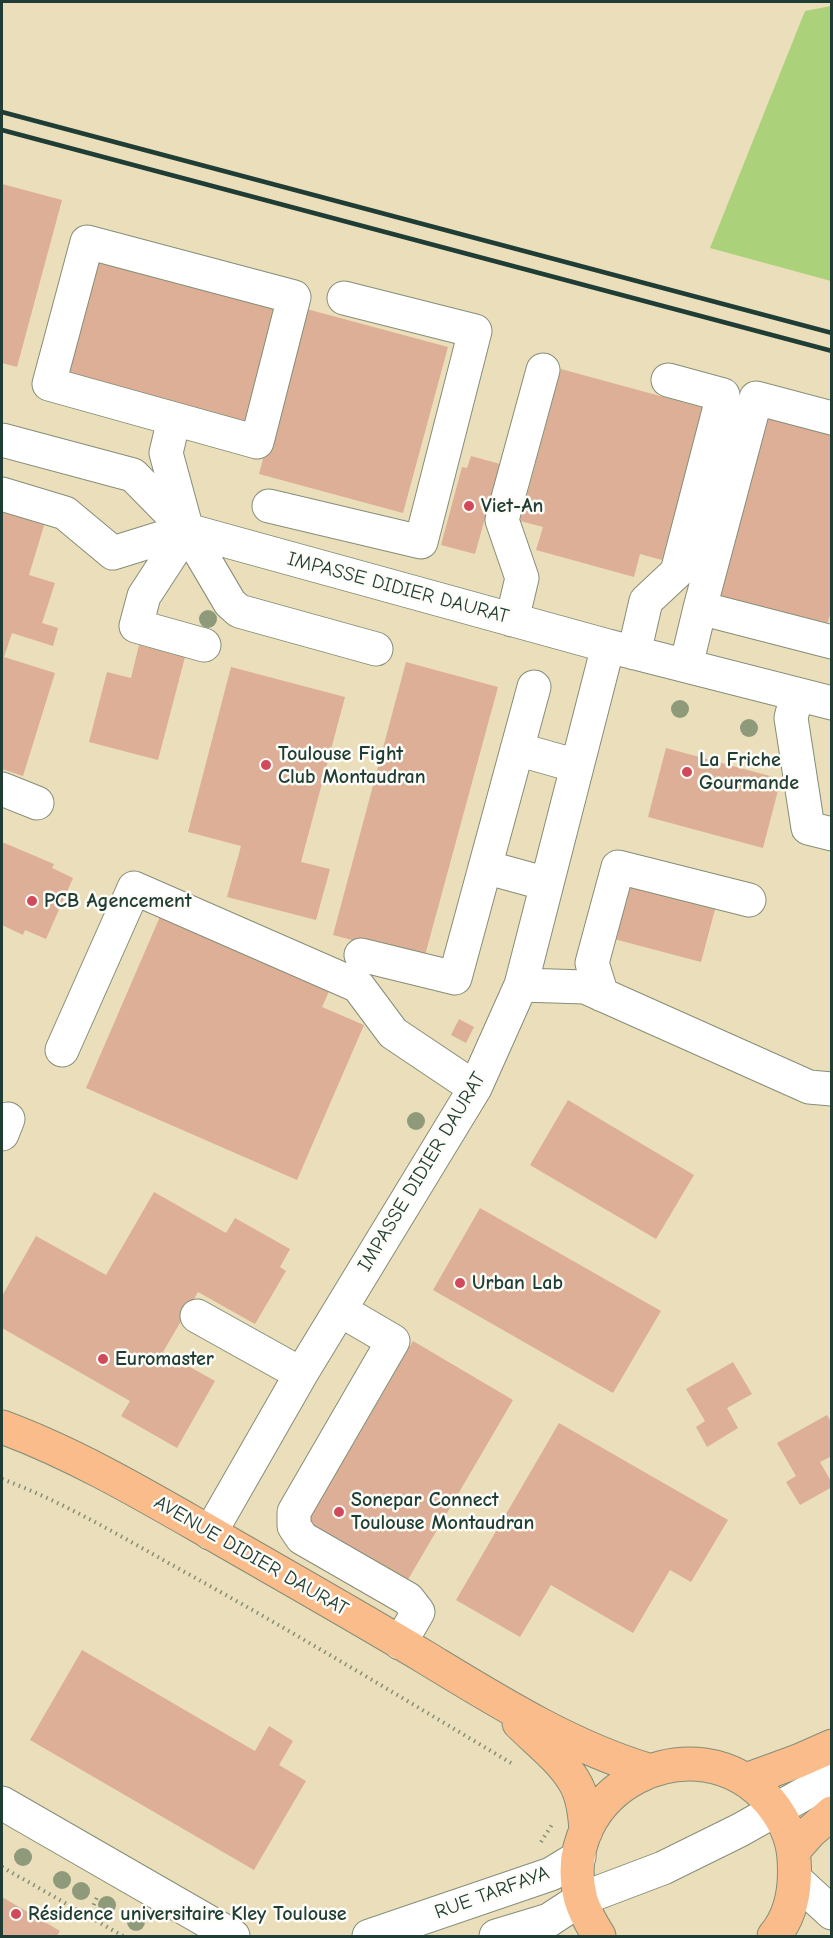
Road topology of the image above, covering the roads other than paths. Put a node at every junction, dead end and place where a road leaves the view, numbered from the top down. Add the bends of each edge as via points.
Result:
1 (344, 298) dead end
2 (543, 370) dead end
3 (668, 380) dead end
4 (831, 418) edge
5 (174, 419) junction
6 (2, 440) edge
7 (2, 494) edge
8 (269, 506) dead end
9 (344, 524) junction
10 (187, 530) junction
11 (332, 570) junction
12 (700, 608) junction
13 (512, 620) junction
14 (831, 642) edge
15 (204, 645) dead end
16 (376, 649) dead end
17 (621, 650) junction
18 (686, 666) junction
19 (534, 687) dead end
20 (797, 694) junction
21 (831, 703) edge
22 (517, 749) junction
23 (578, 766) junction
24 (2, 789) edge
25 (37, 803) dead end
26 (831, 834) edge
27 (485, 867) junction
28 (547, 884) junction
29 (749, 900) dead end
30 (362, 955) dead end
31 (520, 985) junction
32 (602, 995) junction
33 (62, 1050) dead end
34 (475, 1088) junction
35 (831, 1089) edge
36 (340, 1310) junction
37 (197, 1316) dead end
38 (301, 1374) junction
39 (2, 1427) edge
40 (210, 1533) junction
41 (400, 1643) junction
42 (494, 1699) junction
43 (831, 1746) edge
44 (648, 1770) junction
45 (831, 1778) edge
46 (746, 1780) junction
47 (2, 1803) edge
48 (777, 1810) junction
49 (831, 1813) edge
50 (583, 1844) junction
51 (795, 1865) junction
52 (581, 1899) junction
53 (831, 1913) edge
54 (549, 1920) junction
55 (233, 1936) edge
56 (369, 1936) edge
57 (496, 1936) edge
58 (599, 1936) edge
59 (774, 1936) edge

1 - 9 street via 475,332 421,543
2 - 13 street via 502,520 522,578
3 - 17 street via 723,395 677,572 646,601
4 - 12 street via 756,398
5 - 5 street via 257,442 294,297 87,242 49,384
5 - 10 street via 166,453
6 - 10 street via 133,475
7 - 10 street via 65,513 113,553
8 - 9 street
9 - 11 street
10 - 11 street, IMPASSE DIDIER DAURAT
10 - 15 street via 144,596 136,626
10 - 16 street via 230,603 239,611
11 - 13 street, IMPASSE DIDIER DAURAT
12 - 14 street
12 - 18 street
13 - 17 street, IMPASSE DIDIER DAURAT
17 - 18 street, IMPASSE DIDIER DAURAT
17 - 23 street, IMPASSE DIDIER DAURAT
18 - 20 street, IMPASSE DIDIER DAURAT
19 - 22 street
20 - 21 street, IMPASSE DIDIER DAURAT
20 - 26 street via 791,718 808,828
22 - 23 street
22 - 27 street
23 - 28 street, IMPASSE DIDIER DAURAT
24 - 25 street
27 - 28 street
27 - 30 street via 455,978
28 - 31 street, IMPASSE DIDIER DAURAT
29 - 32 street via 618,867 592,963
31 - 32 street via 585,987
31 - 34 street, IMPASSE DIDIER DAURAT
32 - 35 street via 809,1088
33 - 34 street via 134,888 358,986 393,1033
34 - 36 street, IMPASSE DIDIER DAURAT
36 - 38 street, IMPASSE DIDIER DAURAT
36 - 41 street via 393,1341 294,1512 294,1526 302,1538 408,1599 418,1612
37 - 38 street
38 - 40 street, IMPASSE DIDIER DAURAT
39 - 40 main road, AVENUE DIDIER DAURAT via 142,1492
40 - 41 main road, AVENUE DIDIER DAURAT
41 - 42 main road, AVENUE DIDIER DAURAT
42 - 44 main road, AVENUE DIDIER DAURAT via 574,1740
42 - 50 main road, AVENUE DIDIER DAURAT via 554,1756 575,1782 585,1811
43 - 46 main road
44 - 46 main road via 698,1764 723,1769
44 - 50 main road via 611,1794 597,1811
45 - 48 street
46 - 48 main road
47 - 55 street
48 - 51 main road via 788,1829
48 - 52 street via 663,1868
49 - 51 main road via 810,1832
50 - 52 main road, AVENUE DIDIER DAURAT via 578,1878
50 - 56 street, RUE TARFAYA via 551,1874
51 - 53 street
51 - 59 main road via 790,1906
52 - 54 street
52 - 58 main road, AVENUE DIDIER DAURAT
54 - 57 street
54 - 58 street

